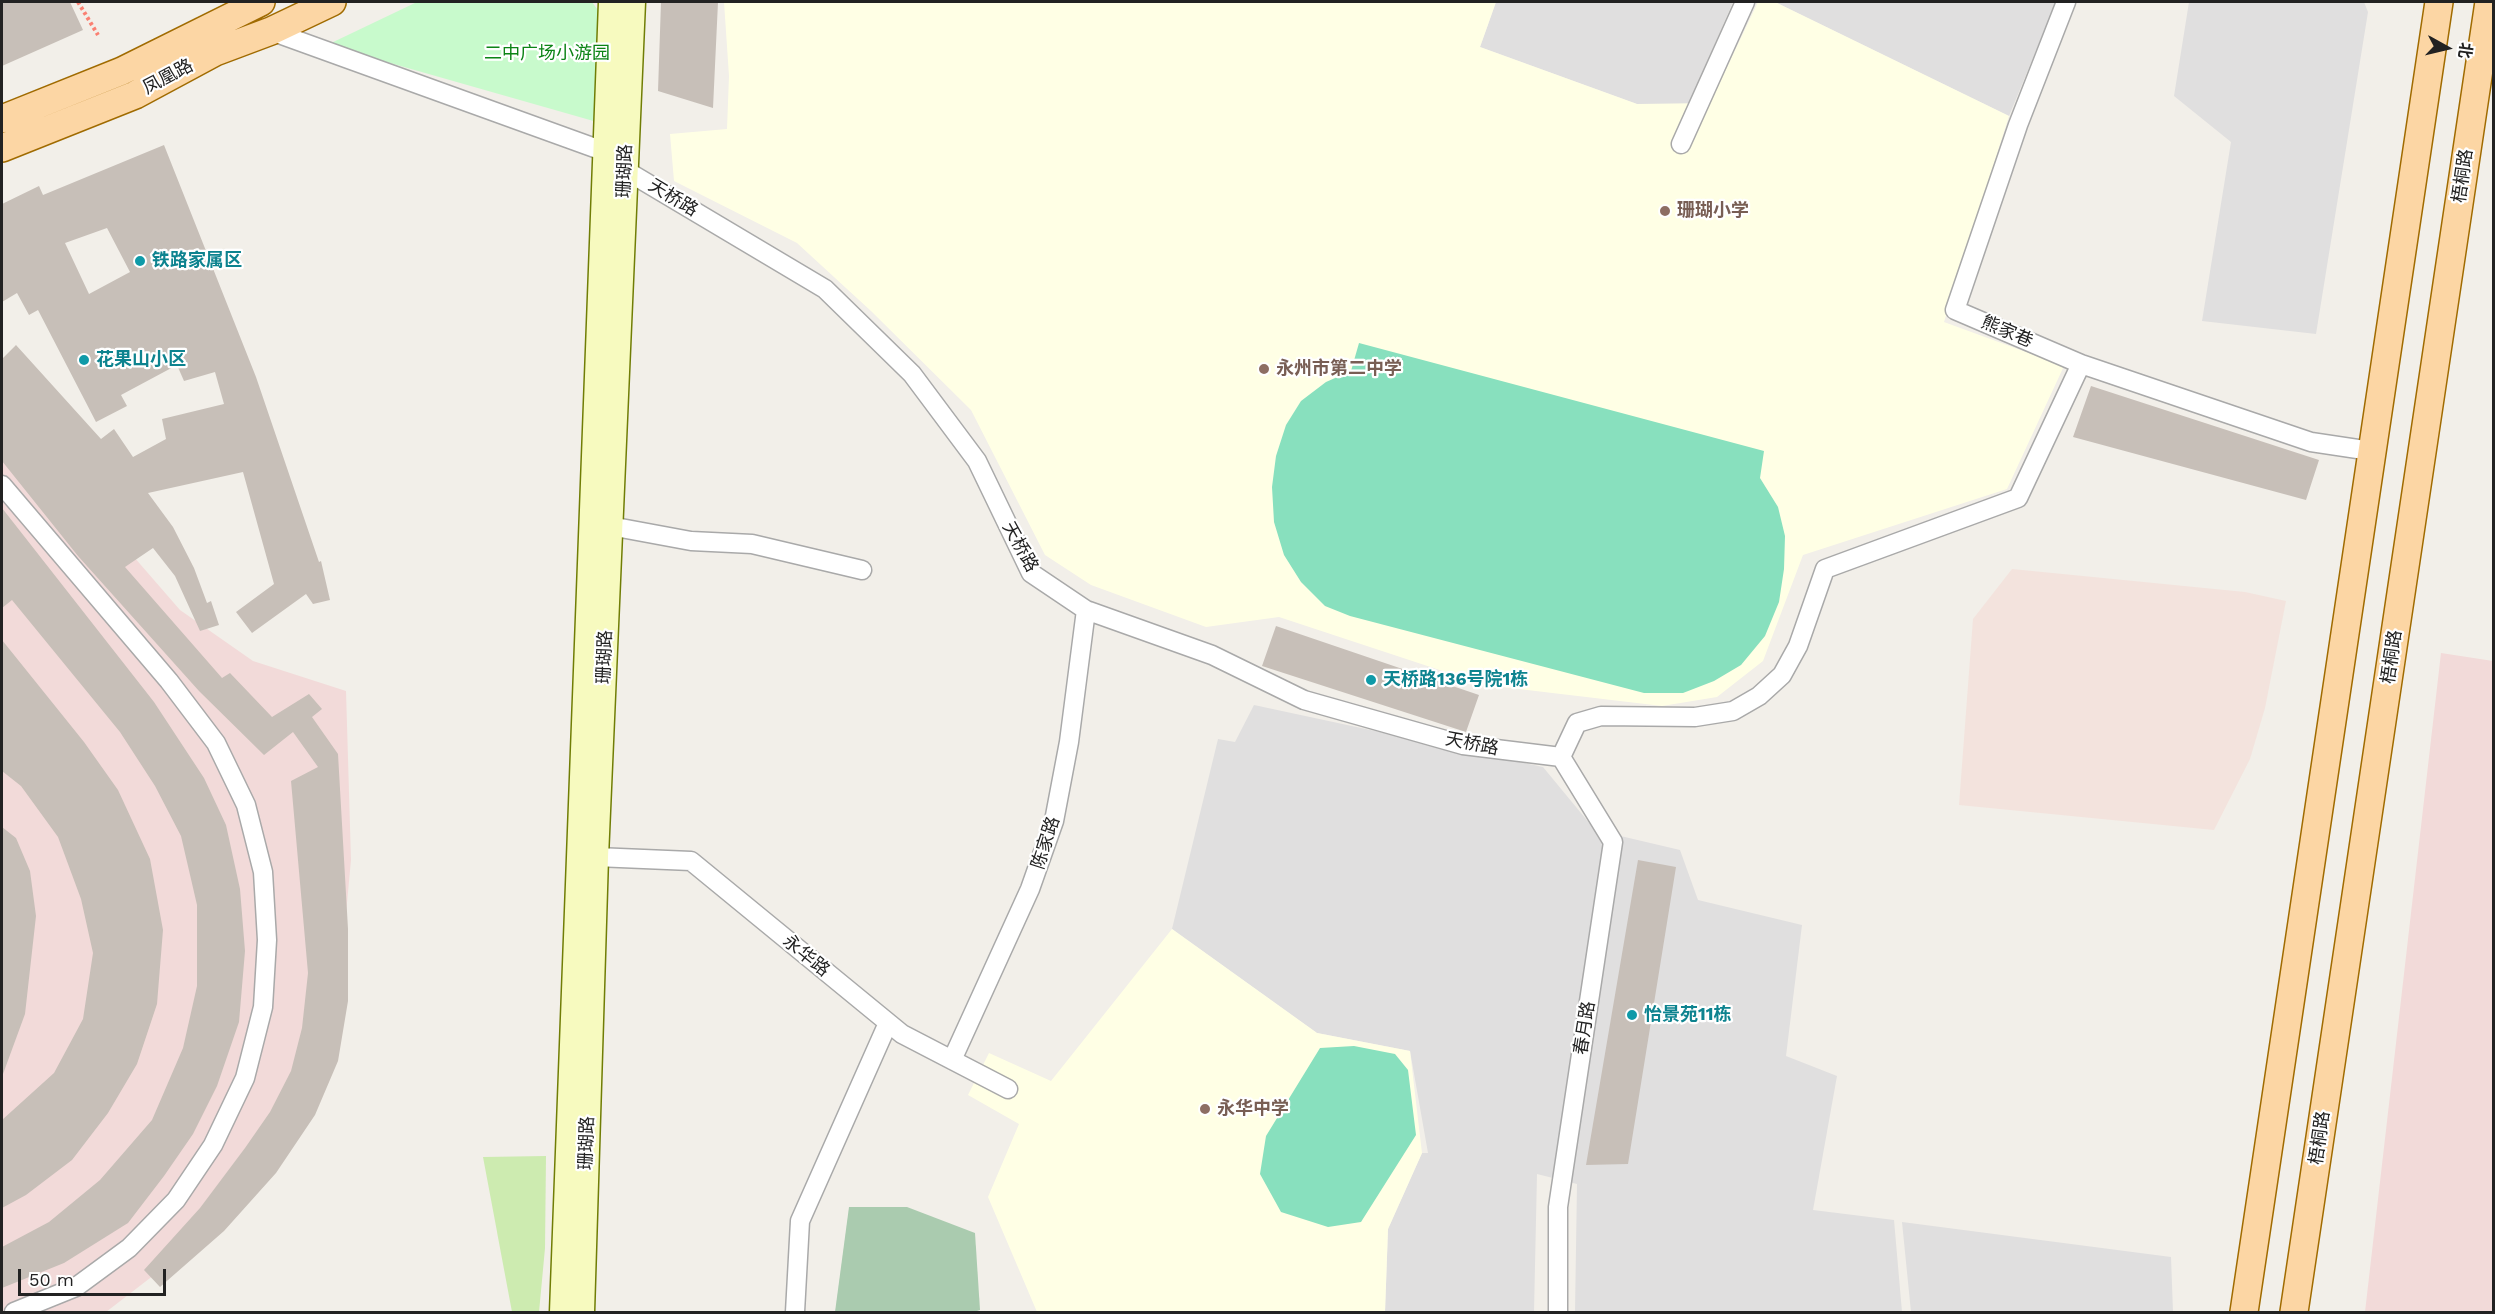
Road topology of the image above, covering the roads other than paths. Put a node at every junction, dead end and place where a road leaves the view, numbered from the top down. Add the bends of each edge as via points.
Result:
1 (261, 2) edge
2 (332, 2) edge
3 (611, 2) edge
4 (633, 2) edge
5 (1745, 2) edge
6 (2066, 2) edge
7 (2439, 2) edge
8 (2489, 2) edge
9 (271, 31) junction
10 (211, 41) junction
11 (2, 118) edge
12 (1681, 144) dead end
13 (2, 148) edge
14 (606, 152) junction
15 (625, 170) junction
16 (2081, 364) junction
17 (2371, 451) junction
18 (2, 485) edge
19 (610, 526) junction
20 (862, 570) dead end
21 (1086, 610) junction
22 (1562, 757) junction
23 (596, 857) junction
24 (888, 1023) junction
25 (952, 1060) junction
26 (1008, 1089) dead end
27 (14, 1312) edge
28 (562, 1312) edge
29 (582, 1312) edge
30 (795, 1312) edge
31 (1558, 1312) edge
32 (2244, 1312) edge
33 (2294, 1312) edge

1 - 10 main road, 凤凰路
2 - 9 main road, 凤凰路
3 - 14 main road, 珊瑚路
4 - 15 main road, 珊瑚路
5 - 12 street
6 - 16 street, 熊家巷 via 2018,125 1955,310
7 - 17 main road
8 - 33 main road, 梧桐路
9 - 10 main road, 凤凰路
9 - 14 street
10 - 11 main road, 凤凰路
10 - 13 main road, 凤凰路 via 135,95
14 - 28 main road, 珊瑚路
15 - 19 main road, 珊瑚路
15 - 21 street, 天桥路 via 825,289 912,374 977,461 1031,573
16 - 17 street, 熊家巷 via 2311,442
16 - 22 street via 2018,498 1825,569 1798,646 1782,675 1759,696 1733,711 1714,714 1660,718 1601,716 1577,723
17 - 32 main road
18 - 27 street via 169,681 216,743 246,805 263,872 267,940 263,1007 245,1078 213,1145 177,1200 129,1248 76,1287
19 - 20 street via 691,541 752,544
19 - 23 main road, 珊瑚路
21 - 22 street, 天桥路 via 1212,655 1304,700 1463,745
21 - 25 street, 陈家路 via 1054,821 1030,889
22 - 31 street, 春月路 via 1613,842 1558,1207
23 - 24 street, 永华路 via 690,861
23 - 29 main road, 珊瑚路
24 - 25 street, 永华路
24 - 30 street via 800,1221
25 - 26 street, 永华路

